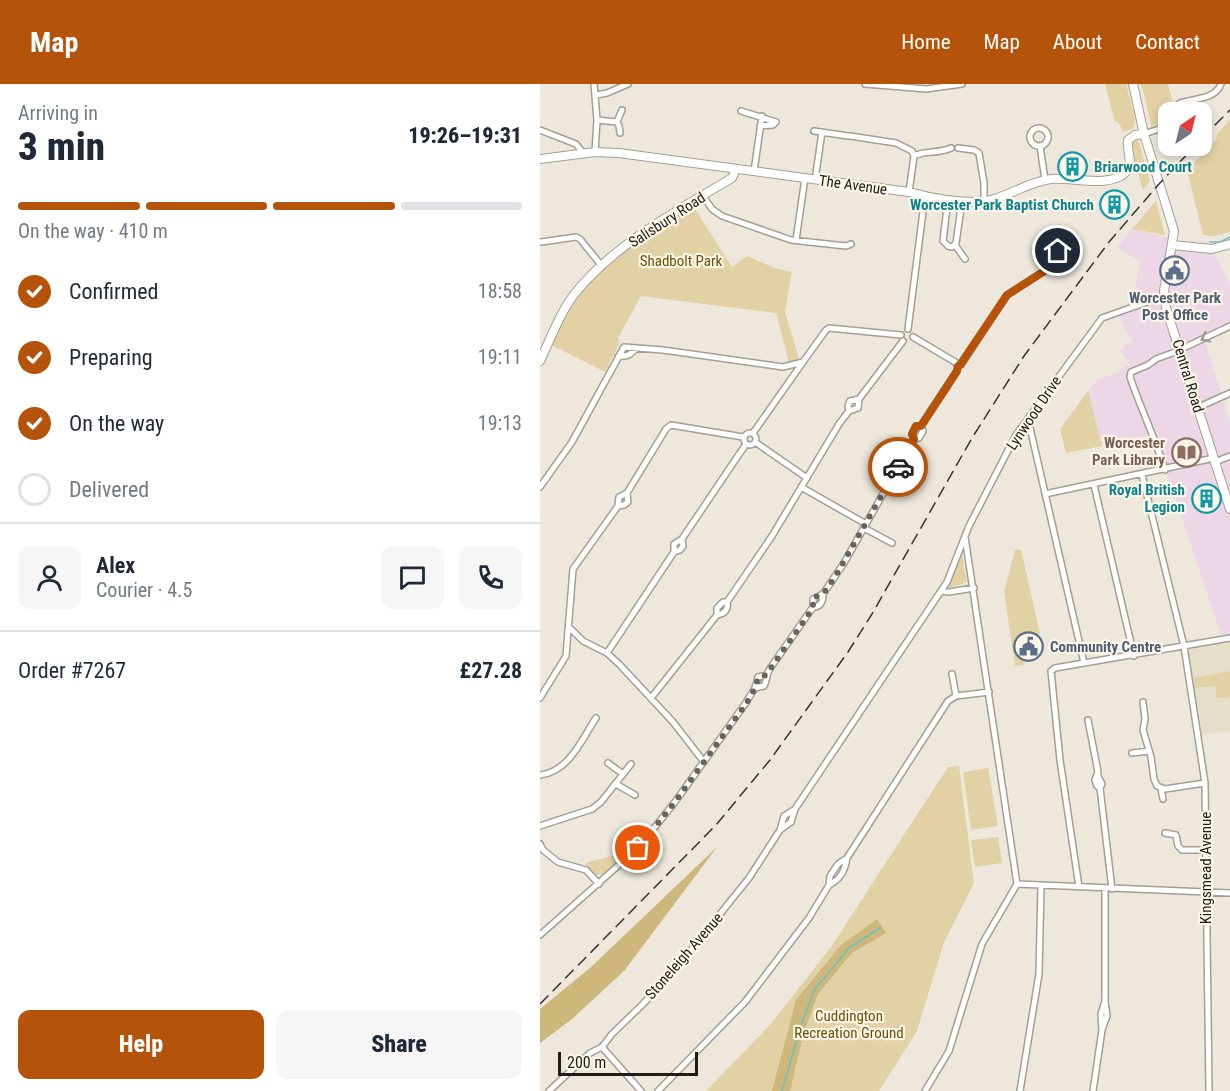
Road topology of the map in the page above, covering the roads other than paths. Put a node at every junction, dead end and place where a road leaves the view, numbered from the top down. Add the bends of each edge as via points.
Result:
1 (594, 84) edge
2 (628, 84) edge
3 (865, 84) edge
4 (962, 84) edge
5 (1133, 84) edge
6 (1221, 84) edge
7 (596, 95) junction
8 (1185, 102) edge
9 (622, 110) dead end
10 (741, 111) dead end
11 (762, 116) junction
12 (597, 120) junction
13 (617, 122) junction
14 (760, 126) junction
15 (1158, 129) edge
16 (540, 130) edge
17 (814, 131) dead end
18 (822, 132) junction
19 (620, 133) dead end
20 (1144, 134) junction
21 (1040, 146) dead end
22 (595, 152) junction
23 (583, 153) junction
24 (914, 156) junction
25 (540, 159) edge
26 (736, 169) junction
27 (754, 171) junction
28 (805, 178) junction
29 (815, 180) junction
30 (1045, 180) junction
31 (909, 192) junction
32 (703, 196) junction
33 (924, 196) junction
34 (948, 199) junction
35 (962, 201) junction
36 (984, 201) junction
37 (947, 211) junction
38 (960, 212) junction
39 (796, 240) junction
40 (541, 242) edge
41 (1172, 243) junction
42 (851, 244) dead end
43 (1056, 244) dead end
44 (1230, 244) edge
45 (955, 245) junction
46 (965, 259) dead end
47 (601, 265) junction
48 (1164, 296) junction
49 (1230, 327) edge
50 (908, 330) junction
51 (901, 334) junction
52 (913, 337) junction
53 (903, 341) junction
54 (1181, 350) junction
55 (540, 361) edge
56 (804, 362) junction
57 (958, 366) junction
58 (783, 367) junction
59 (794, 376) junction
60 (1230, 393) edge
61 (1198, 407) junction
62 (1028, 419) junction
63 (753, 433) junction
64 (743, 437) junction
65 (755, 442) junction
66 (746, 444) junction
67 (1230, 456) edge
68 (1215, 460) junction
69 (1165, 470) junction
70 (1142, 475) junction
71 (807, 478) junction
72 (1094, 485) junction
73 (540, 487) edge
74 (801, 487) junction
75 (1045, 494) junction
76 (1230, 509) edge
77 (867, 523) junction
78 (965, 535) junction
79 (892, 543) dead end
80 (950, 575) joint
81 (974, 588) junction
82 (941, 591) junction
83 (570, 628) junction
84 (1230, 638) edge
85 (583, 642) junction
86 (1184, 646) junction
87 (568, 648) junction
88 (607, 653) junction
89 (1134, 656) junction
90 (1084, 663) junction
91 (951, 674) dead end
92 (988, 692) junction
93 (956, 696) junction
94 (540, 698) edge
95 (651, 698) junction
96 (1143, 702) dead end
97 (596, 718) dead end
98 (1088, 720) dead end
99 (1149, 751) junction
100 (1132, 753) dead end
101 (704, 762) junction
102 (608, 763) dead end
103 (631, 764) dead end
104 (623, 774) junction
105 (540, 775) edge
106 (1205, 783) junction
107 (616, 784) junction
108 (1161, 789) junction
109 (635, 795) dead end
110 (1163, 799) dead end
111 (540, 826) edge
112 (1165, 833) dead end
113 (540, 844) edge
114 (1206, 850) junction
115 (599, 884) junction
116 (1017, 884) junction
117 (1041, 886) junction
118 (1079, 887) junction
119 (1105, 888) junction
120 (1112, 889) junction
121 (1230, 893) edge
122 (1206, 894) junction
123 (540, 935) edge
124 (602, 1047) junction
125 (549, 1091) edge
126 (641, 1091) edge
127 (658, 1091) edge
128 (925, 1091) edge
129 (1020, 1091) edge
130 (1093, 1091) edge
131 (1209, 1091) edge

1 - 7 street
2 - 7 street
3 - 4 street via 926,89
5 - 20 main road, Central Road
6 - 8 street via 1212,96
7 - 12 street
9 - 13 street
10 - 11 street
11 - 14 street
11 - 14 street via 776,123
12 - 13 street
12 - 22 street
13 - 19 street
14 - 27 street
15 - 20 street
16 - 23 street via 576,144
17 - 18 street
18 - 24 street via 901,144
18 - 29 street
20 - 30 street, The Avenue via 1129,138 1130,164 1124,173 1101,181
20 - 41 main road, Central Road via 1174,228
21 - 30 street
22 - 23 street, The Avenue
22 - 26 street, The Avenue
23 - 25 street, The Avenue
24 - 31 street
24 - 36 street via 955,148 979,153
26 - 27 street, The Avenue
26 - 32 street, Salisbury Road via 732,178
27 - 28 street, The Avenue
28 - 29 street, The Avenue
28 - 39 street
29 - 31 street, The Avenue
30 - 36 street, The Avenue
31 - 33 street, The Avenue
32 - 39 street via 722,216
32 - 47 street, Salisbury Road
33 - 34 street, The Avenue
33 - 50 street
34 - 35 street, The Avenue
34 - 37 street
35 - 36 street, The Avenue
35 - 38 street
37 - 38 street
37 - 45 street via 943,241 948,246
38 - 45 street
39 - 42 street
40 - 47 street via 576,237
41 - 44 street via 1212,249
41 - 48 main road, Central Road
43 - 57 street via 1059,261 1007,295
45 - 46 street
47 - 55 street, Salisbury Road via 576,292
48 - 54 main road, Central Road
48 - 62 street, Lynwood Drive via 1104,316
49 -> 54 street
50 - 51 street
50 - 52 street
51 - 53 street
51 - 56 street via 829,328
52 - 53 street via 909,342
52 - 57 street
53 - 71 street via 859,399 850,401 849,411
54 - 61 main road, Central Road
54 - 69 street via 1130,375
56 - 58 street
56 - 59 street
57 - 77 street via 921,426 914,429 914,439
58 - 59 street
58 - 73 street via 624,347 572,442
59 - 63 street
60 - 61 street
61 - 68 main road, Central Road
62 - 75 street
62 - 78 street, Lynwood Drive
63 - 64 street
63 - 65 street
64 - 66 street
64 - 83 street via 671,425 666,429 573,569
65 - 66 street
65 - 71 street
66 - 88 street via 682,539 681,550 674,552
67 - 68 street
68 - 69 street
68 - 76 main road, Central Road
69 - 70 street
70 - 72 street
70 - 86 street, Kingsmead Avenue
71 - 74 street
72 - 75 street
72 - 89 street
74 - 77 street
74 - 95 street via 727,602 717,608 717,615
75 - 90 street
77 - 79 street
77 - 101 street via 823,594 813,598 813,608 766,675 758,678
78 - 80 street, Lynwood Drive
78 - 81 street
80 - 82 street, Stoneleigh Avenue
81 - 82 street
81 - 92 street
82 - 124 street, Stoneleigh Avenue via 795,809 784,816 780,830 748,878 679,965
83 - 85 street
83 - 87 street
84 - 86 street
85 - 87 street
85 - 88 street
86 - 89 street
86 - 106 street, Kingsmead Avenue
87 - 94 street
88 - 95 street
89 - 90 street
90 - 118 street via 1054,668 1050,675
91 - 93 street
92 - 93 street
92 - 116 street
93 - 127 street via 948,701 848,858 830,876 829,885 809,918 745,1002
95 - 101 street
96 - 99 street via 1145,719 1140,728
97 - 105 street via 567,762 554,772
98 - 120 street via 1101,779
99 - 100 street
99 - 108 street via 1154,779
101 - 115 street via 638,848
102 - 104 street
103 - 104 street
104 - 107 street
106 - 108 street
106 - 114 street, Kingsmead Avenue
107 - 109 street
107 - 111 street via 592,809
108 - 110 street
112 - 114 street via 1176,835 1182,849
113 - 115 street via 558,862 586,870
114 - 122 street, Kingsmead Avenue
115 - 123 street
116 - 117 street
116 - 128 street via 987,933 950,1051
117 - 118 street
117 - 129 street via 1039,974
118 - 119 street
119 - 120 street
119 - 130 street via 1107,1016
120 - 122 street
121 - 122 street
122 - 131 street, Kingsmead Avenue
124 - 125 street, Stoneleigh Avenue via 590,1053
124 - 126 street

